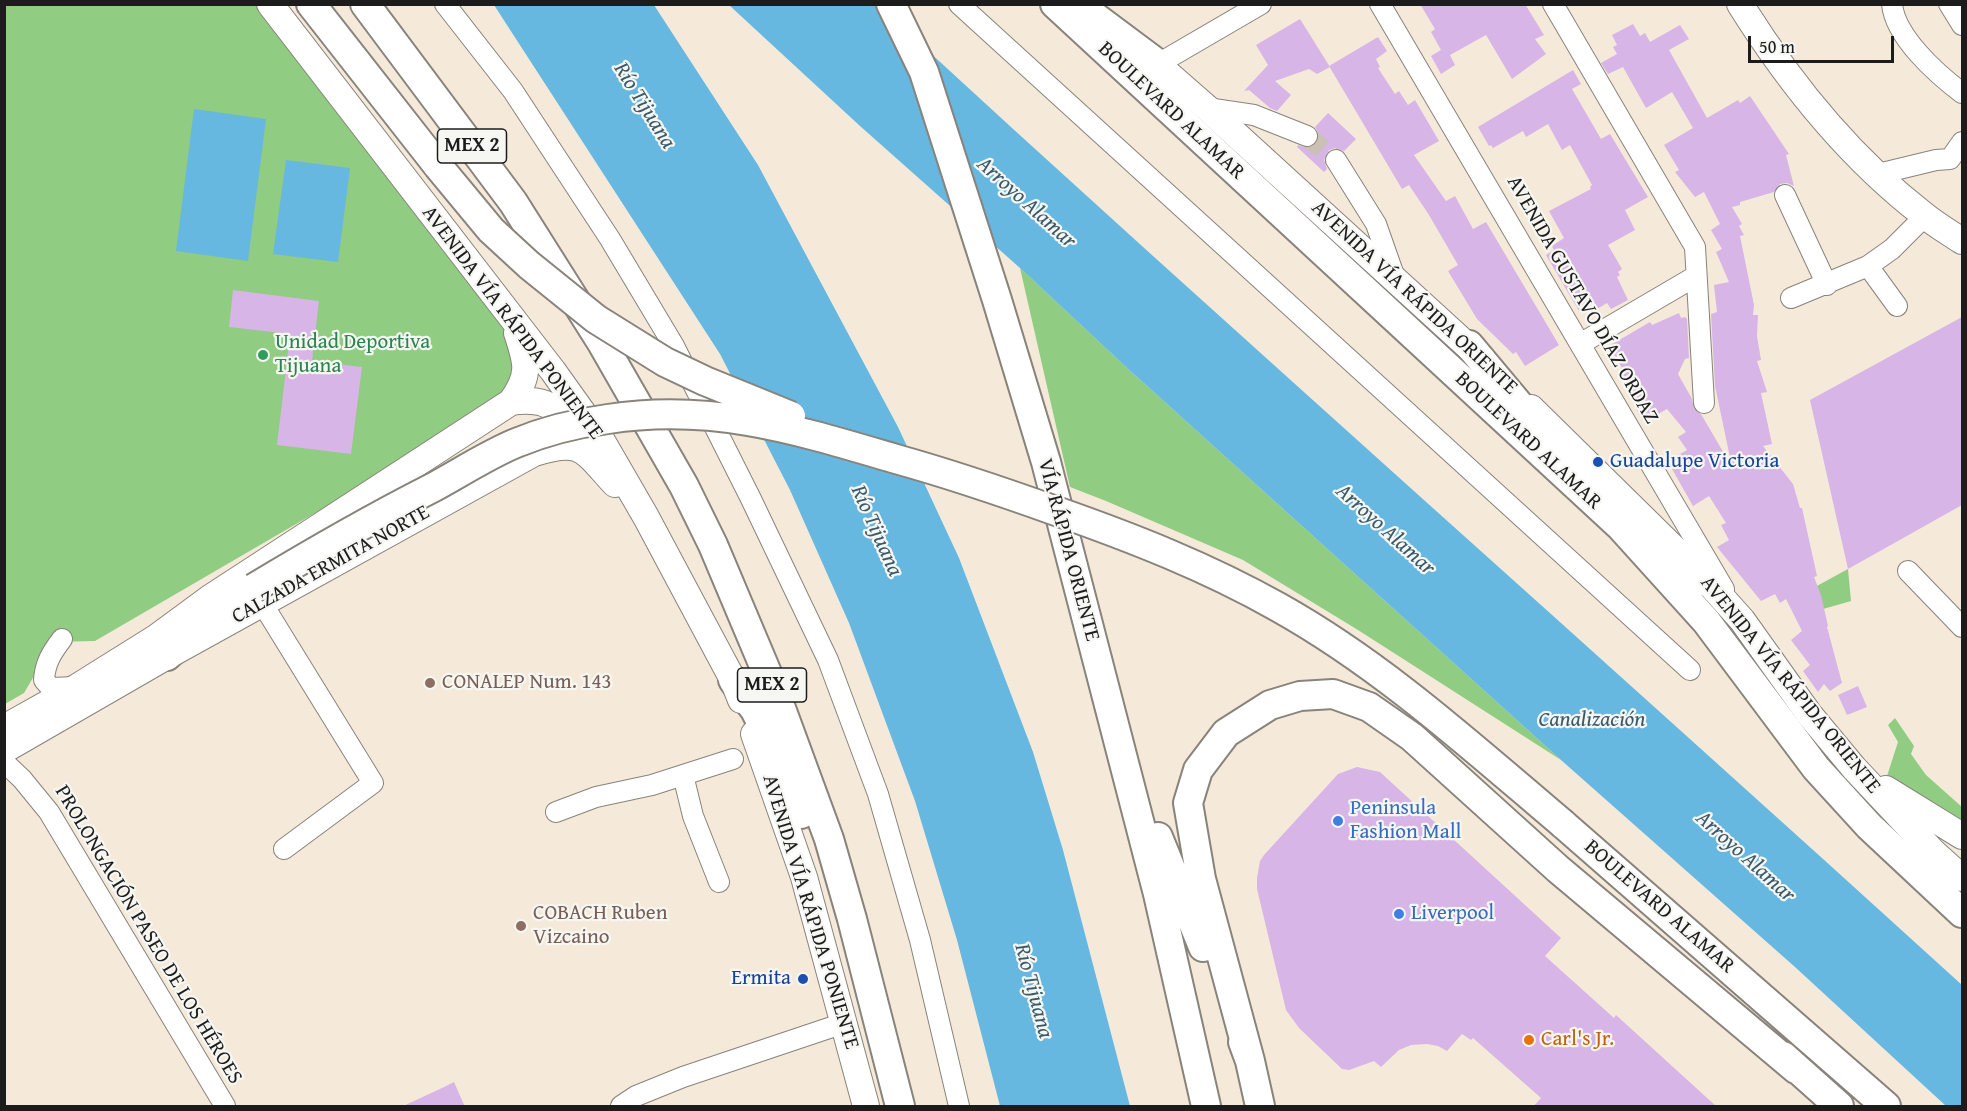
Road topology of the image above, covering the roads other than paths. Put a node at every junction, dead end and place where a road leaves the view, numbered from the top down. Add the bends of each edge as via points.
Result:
1 (270, 4) edge
2 (311, 4) edge
3 (365, 4) edge
4 (445, 4) edge
5 (891, 4) edge
6 (959, 4) edge
7 (1055, 4) edge
8 (1078, 4) edge
9 (1087, 4) edge
10 (1261, 4) edge
11 (1380, 4) edge
12 (1553, 4) edge
13 (1740, 4) edge
14 (1892, 4) edge
15 (1949, 4) edge
16 (1962, 25) edge
17 (1158, 64) junction
18 (1962, 93) edge
19 (1207, 108) junction
20 (1307, 136) tunnel mouth
21 (1962, 142) edge
22 (1336, 160) tunnel mouth
23 (1956, 164) edge
24 (1878, 174) junction
25 (1785, 195) dead end
26 (1925, 216) junction
27 (1962, 241) edge
28 (1868, 266) junction
29 (1696, 276) junction
30 (1395, 279) junction
31 (1827, 285) junction
32 (1791, 298) dead end
33 (1897, 306) dead end
34 (513, 321) junction
35 (1580, 344) junction
36 (1469, 345) junction
37 (511, 402) junction
38 (1704, 403) dead end
39 (534, 453) junction
40 (913, 464) junction
41 (646, 517) junction
42 (1621, 527) junction
43 (1908, 571) dead end
44 (1709, 583) junction
45 (258, 596) junction
46 (1742, 620) junction
47 (1962, 627) edge
48 (62, 639) dead end
49 (166, 656) joint
50 (1690, 670) dead end
51 (733, 680) junction
52 (77, 687) junction
53 (4, 728) edge
54 (4, 750) edge
55 (1123, 755) junction
56 (733, 759) dead end
57 (4, 762) edge
58 (1854, 768) junction
59 (683, 776) junction
60 (556, 812) dead end
61 (1563, 824) junction
62 (1962, 836) edge
63 (284, 849) dead end
64 (1962, 878) edge
65 (718, 882) dead end
66 (1962, 913) edge
67 (852, 919) junction
68 (844, 1023) junction
69 (1250, 1060) junction
70 (1796, 1068) junction
71 (225, 1107) edge
72 (621, 1107) edge
73 (866, 1107) edge
74 (900, 1107) edge
75 (959, 1107) edge
76 (1206, 1107) edge
77 (1260, 1107) edge
78 (1839, 1107) edge
79 (1886, 1107) edge

1 - 34 main road, AVENIDA VÍA RÁPIDA PONIENTE
2 - 40 highway, bridge via 490,230 596,319 664,362 705,381
3 - 67 highway, AVENIDA VÍA RÁPIDA PONIENTE / MEX 2 via 513,202 602,343 684,486 775,692 829,839
4 - 75 street via 513,91 610,239 674,346 828,660 885,817 920,940
5 - 55 highway, VÍA RÁPIDA ORIENTE via 924,72 997,300 1046,462
6 - 50 street
7 - 42 highway, BOULEVARD ALAMAR
8 - 17 highway
9 - 17 main road, AVENIDA VÍA RÁPIDA ORIENTE
10 - 17 street
11 - 35 street, AVENIDA GUSTAVO DÍAZ ORDAZ
12 - 29 street via 1695,248
13 - 24 main road via 1814,109
14 - 18 street via 1893,15 1906,37 1928,64
15 - 16 street
17 - 19 main road, AVENIDA VÍA RÁPIDA ORIENTE
19 - 20 street via 1254,115
19 - 30 main road, AVENIDA VÍA RÁPIDA ORIENTE
21 - 23 street
22 - 30 street via 1376,224
23 - 24 street via 1936,160
24 - 26 main road
25 - 31 street
26 - 27 main road
26 - 28 street via 1892,249
28 - 31 street
28 - 33 street
29 - 35 street
29 - 38 street
30 - 36 main road, AVENIDA VÍA RÁPIDA ORIENTE
31 - 32 street
34 - 37 main road, CALZADA ERMITA NORTE via 526,372 522,387
34 - 41 main road, AVENIDA VÍA RÁPIDA PONIENTE via 598,434
35 - 46 street, AVENIDA GUSTAVO DÍAZ ORDAZ
36 - 42 highway
36 - 44 main road, AVENIDA VÍA RÁPIDA ORIENTE
37 - 39 main road via 540,401 557,413 558,423 551,436
37 - 52 main road, CALZADA ERMITA NORTE
39 - 41 main road, CALZADA ERMITA NORTE via 560,446 584,451
39 - 45 main road, CALZADA ERMITA NORTE
40 - 45 highway, bridge via 737,418 656,414 607,419 543,434 496,453 348,532
40 - 61 highway, BOULEVARD ALAMAR, bridge via 1141,541 1280,608 1374,669
41 - 51 main road, AVENIDA VÍA RÁPIDA PONIENTE
42 - 44 highway
42 - 66 highway, BOULEVARD ALAMAR via 1706,621 1816,768 1869,826
43 - 47 street
44 - 46 main road, AVENIDA VÍA RÁPIDA ORIENTE
45 - 49 highway via 200,624
45 - 63 street via 373,783
46 - 58 main road, AVENIDA VÍA RÁPIDA ORIENTE via 1809,714
48 - 52 street via 44,669 44,680 51,688
49 - 54 main road
51 - 67 highway via 755,710 774,748 830,882
51 - 68 main road, AVENIDA VÍA RÁPIDA PONIENTE via 804,876
52 - 53 main road, CALZADA ERMITA NORTE
55 - 69 highway
55 - 76 highway, VÍA RÁPIDA ORIENTE
56 - 59 street
57 - 71 street, PROLONGACIÓN PASEO DE LOS HÉROES via 49,812
58 - 62 main road
58 - 64 main road, AVENIDA VÍA RÁPIDA ORIENTE
59 - 60 street via 596,797
59 - 65 street via 693,816
61 - 70 highway via 1630,900
61 - 79 highway, BOULEVARD ALAMAR
67 - 74 highway, AVENIDA VÍA RÁPIDA PONIENTE / MEX 2
68 - 72 street via 683,1077 636,1096
68 - 73 main road, AVENIDA VÍA RÁPIDA PONIENTE
69 - 70 highway via 1201,879 1188,803 1198,770 1226,733 1270,705 1300,696 1333,694 1369,707 1412,737 1558,869
69 - 77 highway
70 - 78 highway

